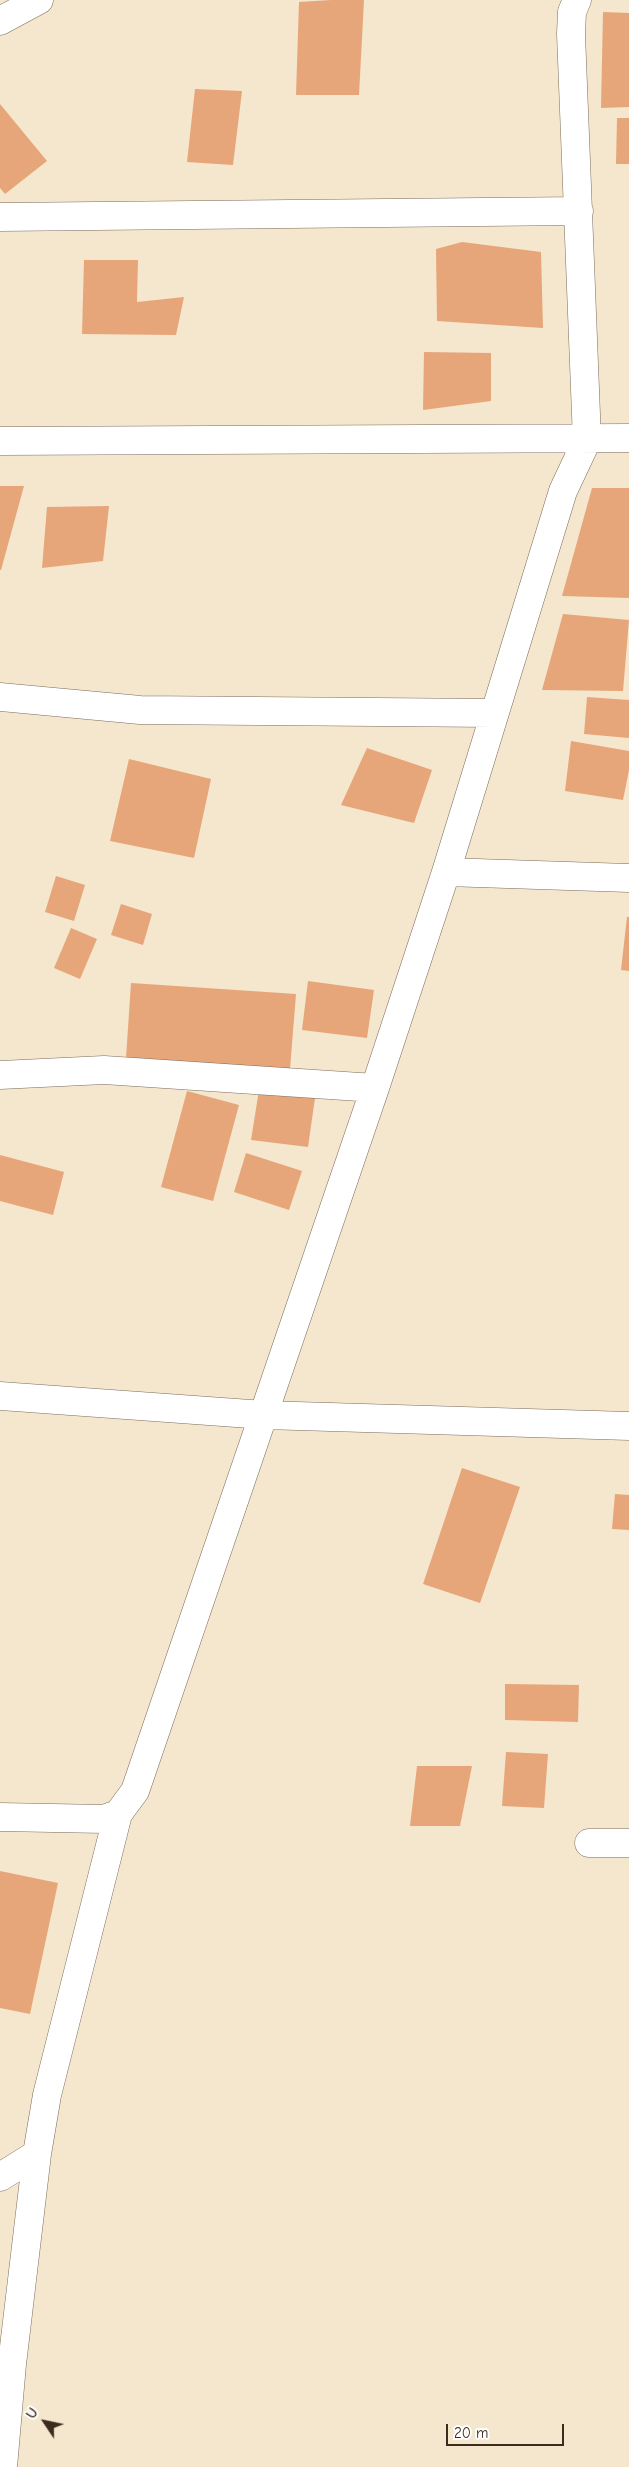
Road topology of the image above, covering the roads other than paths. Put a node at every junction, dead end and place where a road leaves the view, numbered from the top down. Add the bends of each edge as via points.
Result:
1 (39, 0) edge
2 (577, 0) edge
3 (0, 21) edge
4 (579, 211) junction
5 (0, 217) edge
6 (629, 438) edge
7 (587, 440) junction
8 (0, 441) edge
9 (0, 697) edge
10 (493, 713) junction
11 (446, 872) junction
12 (629, 878) edge
13 (0, 1075) edge
14 (375, 1088) junction
15 (0, 1396) edge
16 (264, 1415) junction
17 (629, 1426) edge
18 (118, 1814) junction
19 (0, 1817) edge
20 (589, 1843) dead end
21 (629, 1843) edge
22 (37, 2154) junction
23 (0, 2177) edge
24 (3, 2467) edge

1 - 3 street
2 - 4 street via 572,12 571,34
4 - 5 street
4 - 7 street
6 - 7 street
7 - 8 street
7 - 10 street via 563,490
9 - 10 street via 140,710
10 - 11 street
11 - 12 street
11 - 14 street
13 - 14 street via 104,1070
14 - 16 street
15 - 16 street
16 - 17 street
16 - 18 street via 135,1791
18 - 19 street via 90,1819
18 - 22 street via 47,2095
20 - 21 street
22 - 23 street
22 - 24 street

